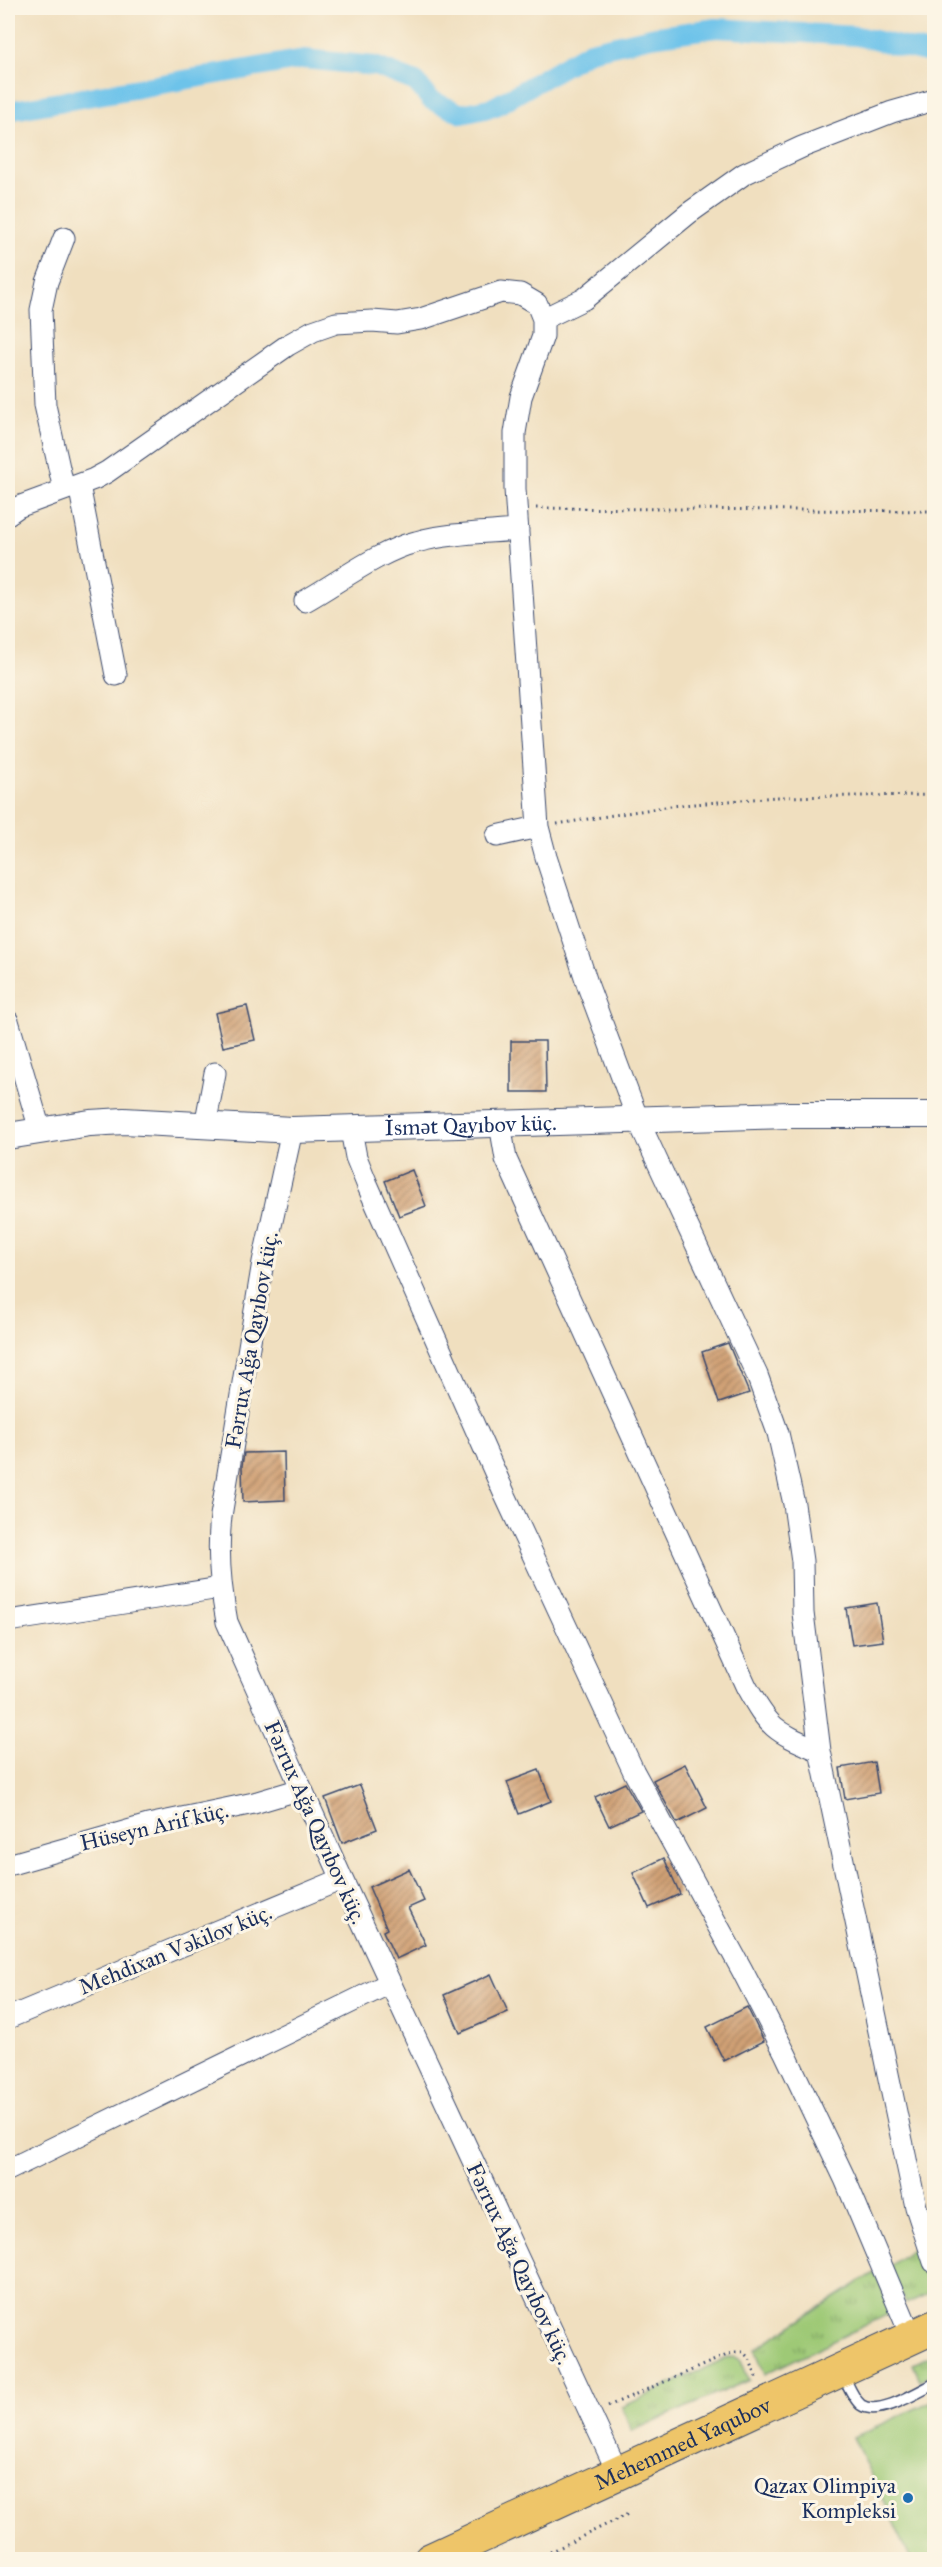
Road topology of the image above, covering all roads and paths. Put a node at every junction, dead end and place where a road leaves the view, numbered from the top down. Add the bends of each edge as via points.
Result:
1 (934, 100) edge
2 (64, 238) dead end
3 (543, 319) junction
4 (71, 488) junction
5 (517, 508) junction
6 (934, 511) edge
7 (8, 514) edge
8 (518, 530) junction
9 (305, 601) dead end
10 (116, 675) dead end
11 (934, 795) edge
12 (538, 827) junction
13 (497, 836) dead end
14 (8, 1021) edge
15 (215, 1073) dead end
16 (934, 1115) edge
17 (638, 1120) junction
18 (500, 1124) junction
19 (205, 1126) junction
20 (40, 1130) junction
21 (292, 1130) junction
22 (351, 1130) junction
23 (8, 1136) edge
24 (220, 1588) junction
25 (8, 1621) edge
26 (820, 1750) junction
27 (301, 1788) junction
28 (8, 1865) edge
29 (342, 1879) junction
30 (390, 1983) junction
31 (8, 2018) edge
32 (8, 2170) edge
33 (934, 2262) edge
34 (923, 2332) edge
35 (841, 2370) junction
36 (934, 2384) edge
37 (768, 2404) junction
38 (590, 2414) junction
39 (618, 2473) junction
40 (630, 2513) dead end
41 (430, 2559) edge
42 (534, 2559) edge

1 - 3 street via 802,147 744,174 689,213 584,299
2 - 4 street via 41,310 45,405
3 - 4 street via 537,304 520,294 501,292 421,319 336,323 313,331 107,472
3 - 5 street via 543,336 520,397 515,433
4 - 7 street
4 - 10 street
5 - 6 path
5 - 8 street
8 - 9 street via 415,542 391,551
8 - 12 street
11 - 12 path via 776,797 671,806
12 - 13 street
12 - 17 street via 588,986
14 - 20 street
15 - 19 street
16 - 17 street, İsmət Qayıbov küç.
17 - 18 street, İsmət Qayıbov küç.
17 - 26 street via 757,1375 778,1433 802,1561 803,1613
18 - 22 street, İsmət Qayıbov küç.
18 - 26 street via 506,1159 746,1686 763,1717 778,1732
19 - 20 street, İsmət Qayıbov küç. via 124,1121
19 - 21 street, İsmət Qayıbov küç.
20 - 23 street, İsmət Qayıbov küç.
21 - 22 street, İsmət Qayıbov küç.
21 - 24 street, Fərrux Ağa Qayıbov küç. via 263,1262 221,1516
22 - 34 street via 367,1184 634,1772 785,2053
24 - 25 street
24 - 27 street, Fərrux Ağa Qayıbov küç. via 227,1622
26 - 33 street via 907,2166
27 - 28 street, Hüseyn Arif küç. via 254,1803 148,1825
27 - 29 street, Fərrux Ağa Qayıbov küç.
29 - 30 street, Fərrux Ağa Qayıbov küç.
29 - 31 street, Mehdixan Vəkilov küç.
30 - 32 street
30 - 38 street, Fərrux Ağa Qayıbov küç.
34 - 35 main road, Mehemmed Yaqubov
35 - 36 lane via 859,2404 870,2410
35 - 37 main road, Mehemmed Yaqubov
37 - 38 path via 749,2358 743,2352 734,2352
37 - 39 main road, Mehemmed Yaqubov
38 - 39 street, Fərrux Ağa Qayıbov küç.
39 - 41 main road, Mehemmed Yaqubov
40 - 42 path

